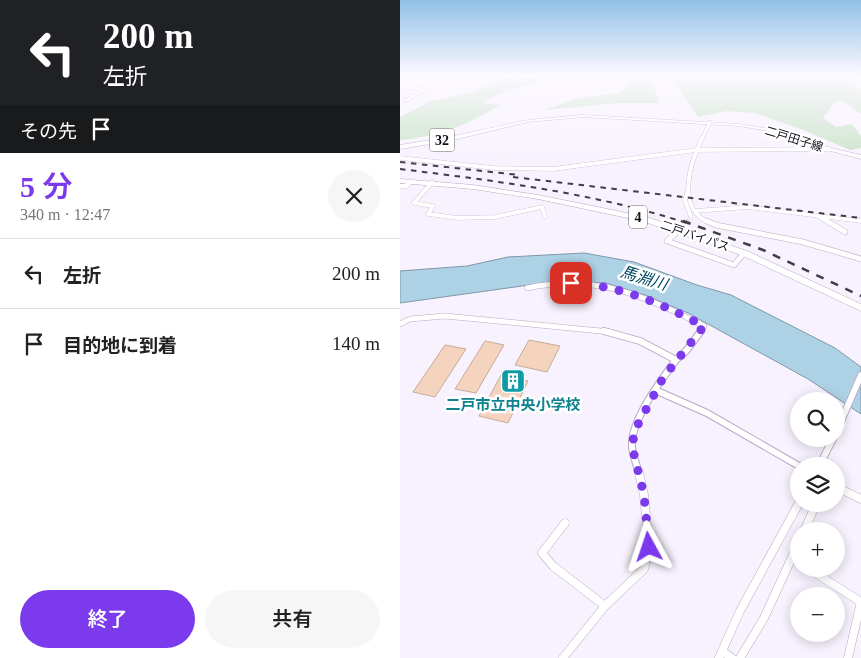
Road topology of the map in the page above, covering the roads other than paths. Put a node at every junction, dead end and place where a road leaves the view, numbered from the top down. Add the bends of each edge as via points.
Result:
1 (710, 122) junction
2 (400, 147) edge
3 (829, 149) junction
4 (696, 150) junction
5 (861, 157) edge
6 (400, 158) edge
7 (400, 181) edge
8 (412, 181) junction
9 (432, 182) junction
10 (400, 186) edge
11 (688, 188) junction
12 (695, 211) junction
13 (816, 215) junction
14 (545, 216) dead end
15 (691, 217) dead end
16 (861, 221) edge
17 (845, 232) dead end
18 (675, 234) dead end
19 (744, 253) junction
20 (861, 260) edge
21 (527, 288) dead end
22 (861, 308) edge
23 (400, 324) edge
24 (676, 360) junction
25 (861, 375) edge
26 (655, 390) junction
27 (845, 412) edge
28 (790, 461) edge
29 (845, 492) edge
30 (861, 499) edge
31 (794, 512) edge
32 (566, 523) dead end
33 (790, 569) edge
34 (822, 577) edge
35 (861, 602) edge
36 (606, 606) junction
37 (720, 655) edge
38 (564, 658) edge
39 (732, 658) edge
40 (740, 658) edge
41 (848, 658) edge

1 - 2 main road, 二戸田子線 / 32 via 590,116 557,118
1 - 3 main road, 二戸田子線 / 32 via 769,130
1 - 4 street
3 - 4 street
3 - 5 main road, 二戸田子線 / 32
4 - 6 street via 553,169 494,168
4 - 11 street via 688,168
7 - 8 highway, 二戸バイパス / 4
8 - 9 highway, 二戸バイパス / 4
8 - 10 street
9 - 14 street via 414,203 433,206 428,214 458,218 495,217 542,207
9 - 19 highway, 二戸バイパス / 4 via 599,208 670,226
11 - 12 street
11 - 15 street via 685,200
12 - 13 street via 748,207
12 - 20 street via 700,219 716,225 775,235
13 - 16 street
13 - 17 street
18 - 19 street via 667,241 730,264 734,265
19 - 22 highway, 二戸バイパス / 4
21 - 24 street via 538,284 601,285 641,296 704,326
23 - 24 street via 409,318 460,316 596,329 629,336
24 - 26 street
25 - 27 street
26 - 28 street via 707,413
26 - 36 street via 635,430 632,446 644,495 648,558 644,569
29 - 30 street
31 - 37 street
32 - 36 street via 542,553 553,566
33 - 40 street
34 - 35 street
35 - 41 street
36 - 38 street
37 - 39 street

